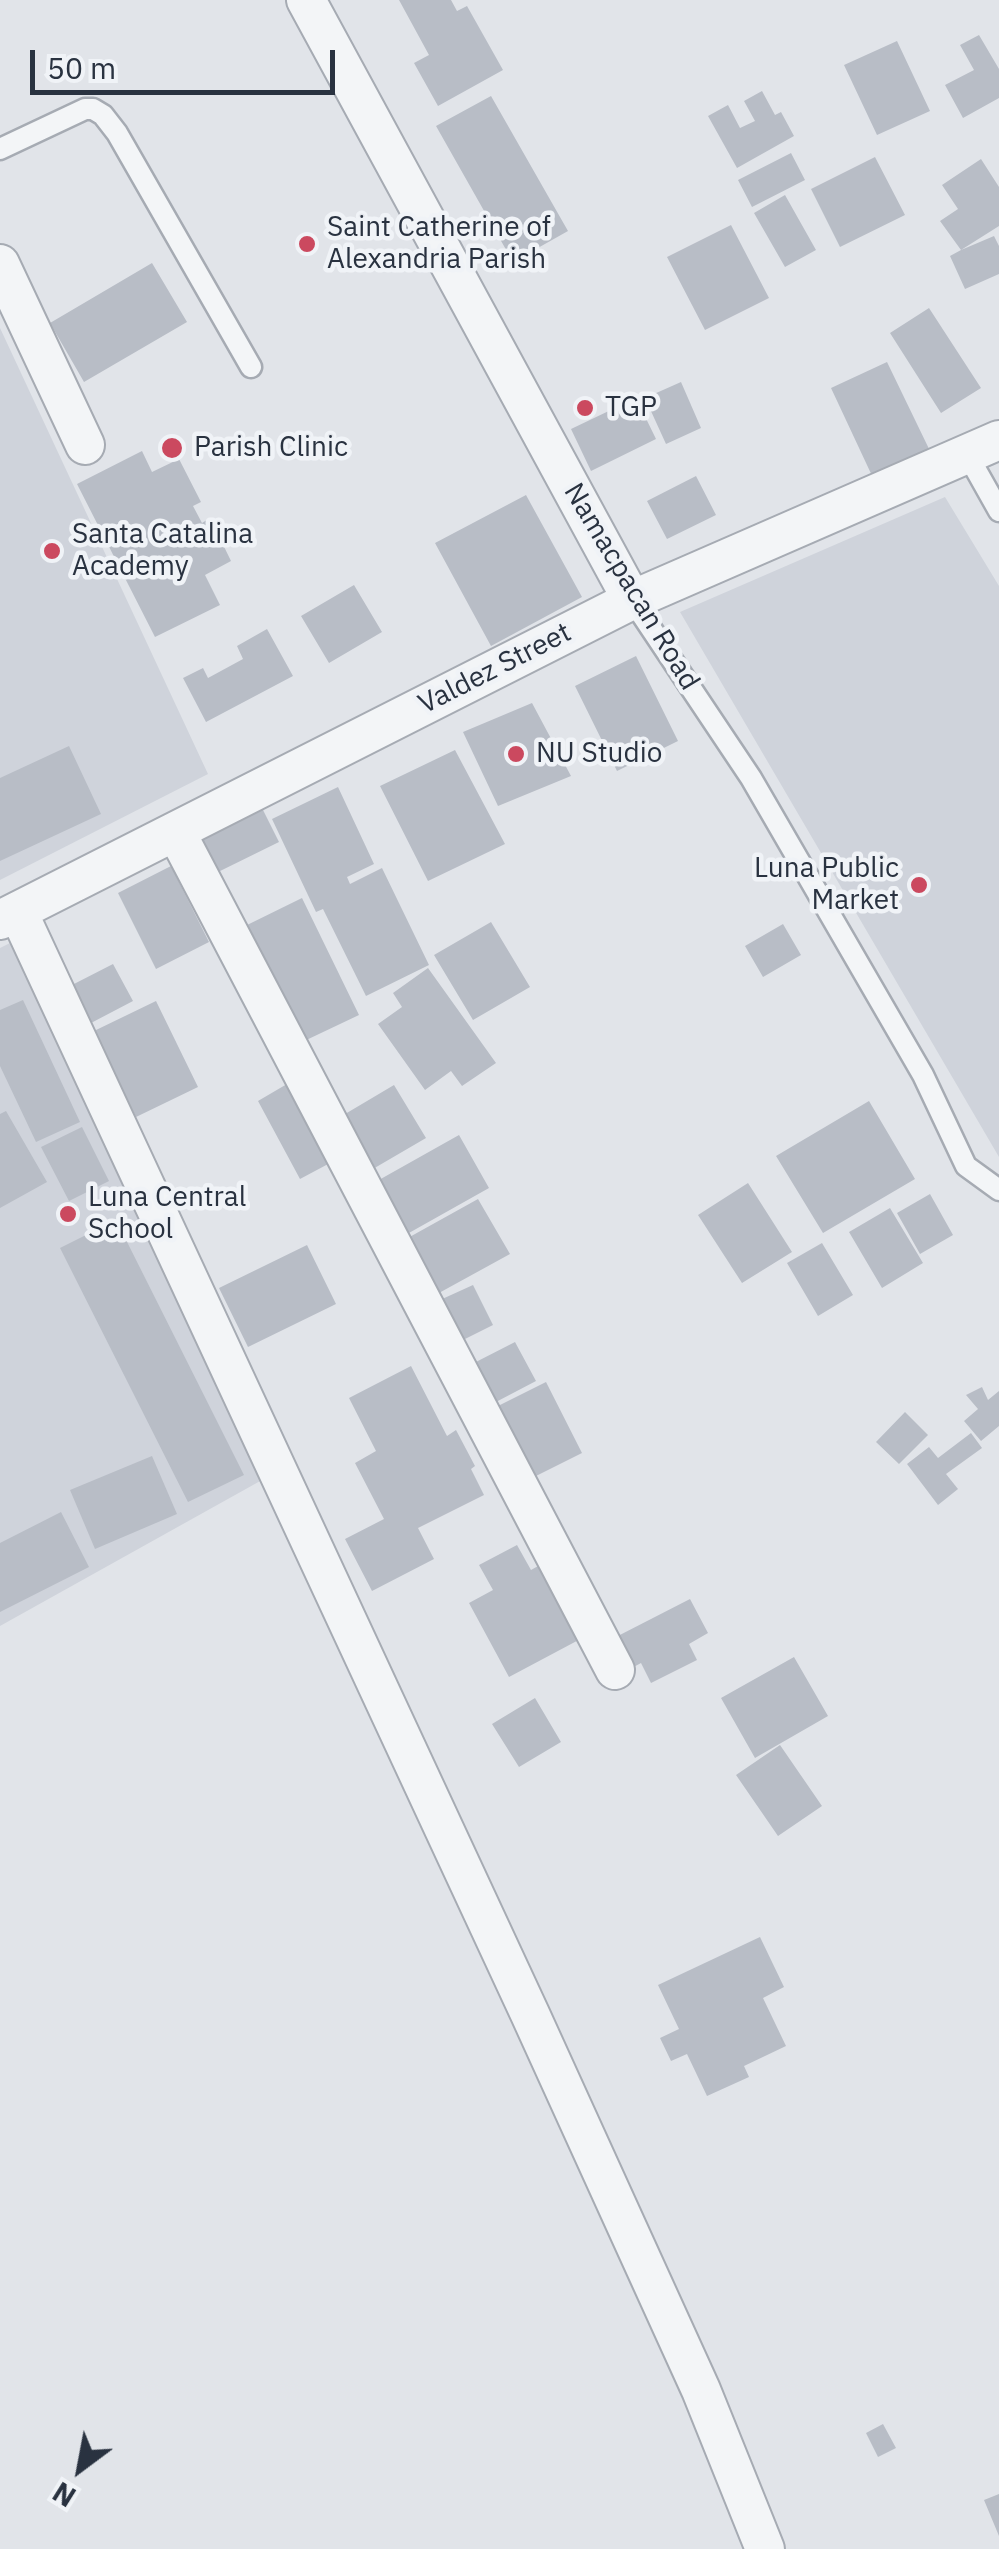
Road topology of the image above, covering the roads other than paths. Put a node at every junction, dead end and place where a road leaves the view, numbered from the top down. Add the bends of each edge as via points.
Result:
1 (306, 0) edge
2 (0, 148) edge
3 (0, 264) edge
4 (251, 367) dead end
5 (84, 446) dead end
6 (983, 447) edge
7 (999, 511) edge
8 (632, 600) junction
9 (176, 832) junction
10 (9, 916) edge
11 (999, 1190) edge
12 (615, 1670) dead end
13 (765, 2549) edge

1 - 8 street, Namacpacan Road
2 - 4 lane via 85,110 103,115
3 - 5 street
6 - 7 lane
6 - 8 street, Valdez Street
8 - 9 street, Valdez Street
8 - 11 lane, Namacpacan Road via 751,778 924,1075 966,1166
9 - 10 street, Valdez Street
9 - 12 street
10 - 13 street via 530,2014 701,2390

